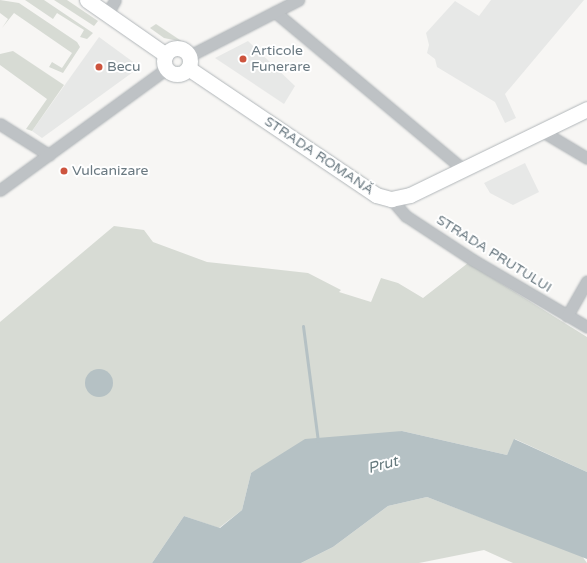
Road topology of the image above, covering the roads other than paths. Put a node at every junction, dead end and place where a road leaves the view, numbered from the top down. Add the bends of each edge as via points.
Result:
1 (87, 0) edge
2 (115, 0) edge
3 (298, 0) edge
4 (275, 12) junction
5 (107, 14) junction
6 (166, 61) junction
7 (188, 62) junction
8 (587, 109) edge
9 (0, 124) edge
10 (542, 131) junction
11 (49, 155) junction
12 (587, 158) edge
13 (463, 169) junction
14 (0, 190) edge
15 (391, 200) junction
16 (587, 281) edge
17 (567, 316) junction
18 (587, 327) edge

1 - 5 main road
2 - 5 street
3 - 4 street
4 - 7 street
4 - 13 street
5 - 6 main road
6 - 7 main road via 177,74
6 - 7 main road, STRADA ROMANĂ via 178,48
6 - 11 street
7 - 15 main road, STRADA ROMANĂ via 376,195
8 - 10 main road, STRADA ROMANĂ
9 - 11 street
10 - 12 street
10 - 13 main road, STRADA ROMANĂ
11 - 14 street
13 - 15 main road, STRADA ROMANĂ via 410,195
15 - 17 street, STRADA PRUTULUI via 406,216
16 - 17 street
17 - 18 street, STRADA PRUTULUI

